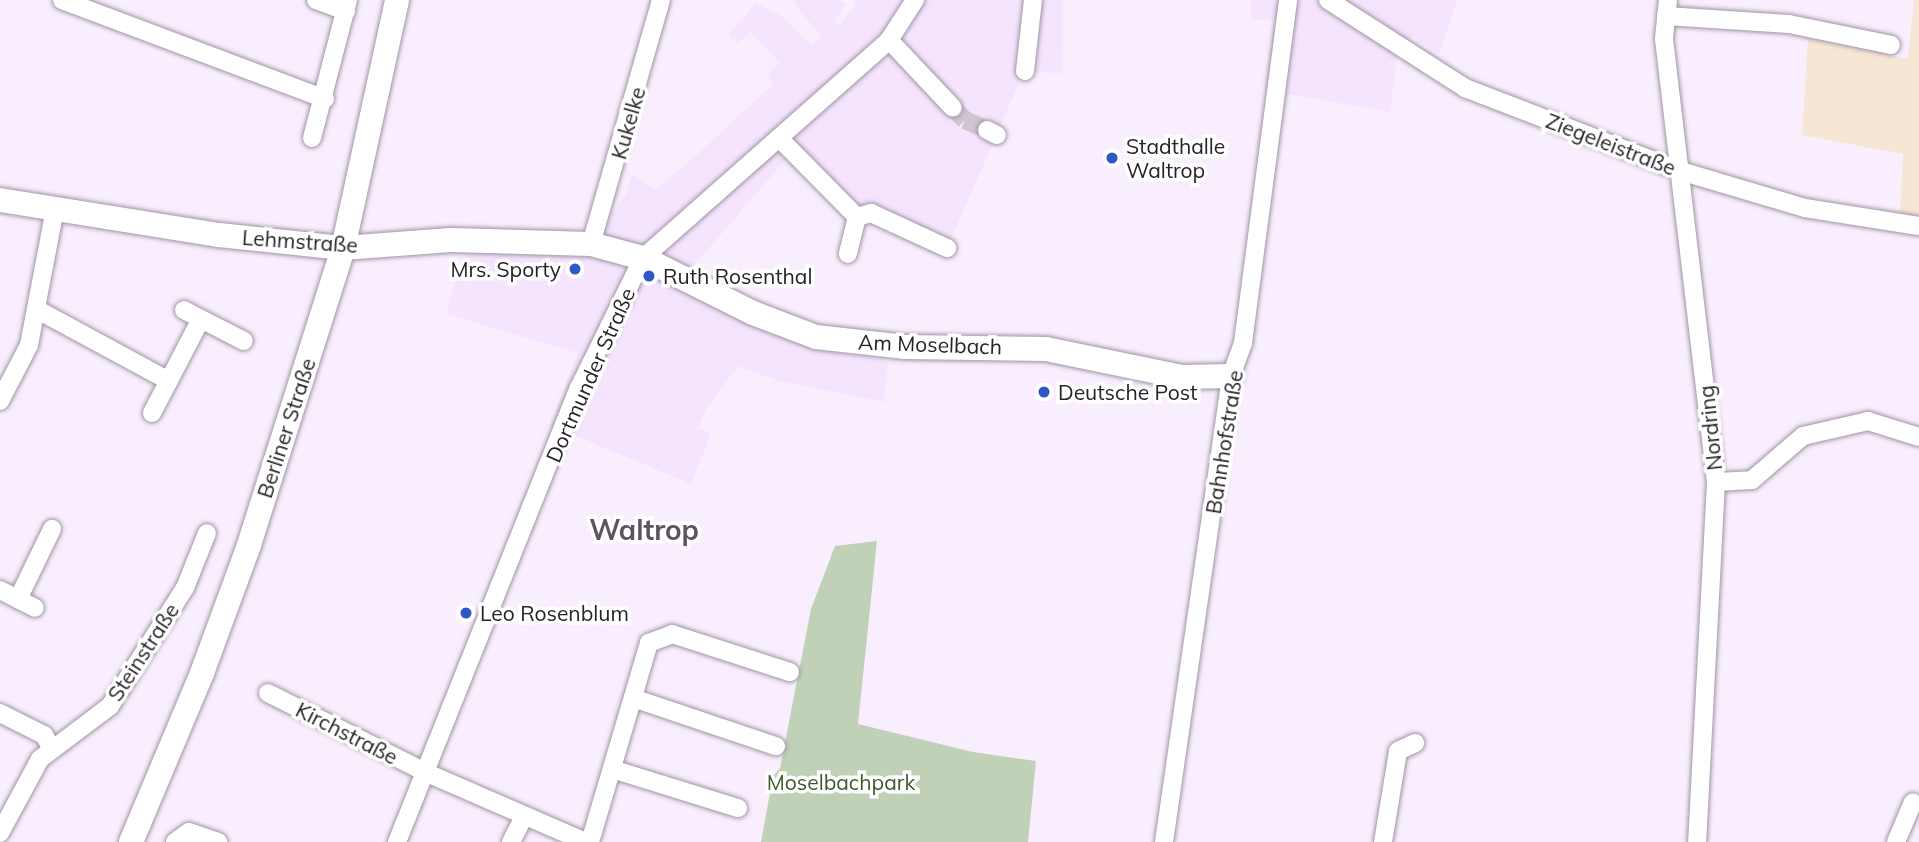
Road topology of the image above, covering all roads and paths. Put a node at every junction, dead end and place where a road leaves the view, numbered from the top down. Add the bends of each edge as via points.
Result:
1 (62, 0) edge
2 (316, 0) edge
3 (397, 0) edge
4 (661, 0) edge
5 (915, 0) edge
6 (1033, 0) edge
7 (1288, 0) edge
8 (1328, 0) edge
9 (347, 6) edge
10 (1667, 8) edge
11 (889, 40) junction
12 (1891, 45) dead end
13 (1024, 71) dead end
14 (325, 99) junction
15 (953, 107) tunnel mouth
16 (312, 138) dead end
17 (779, 138) junction
18 (1677, 170) junction
19 (0, 200) edge
20 (55, 209) junction
21 (857, 217) junction
22 (1919, 226) edge
23 (591, 244) junction
24 (343, 248) junction
25 (947, 248) dead end
26 (848, 254) dead end
27 (643, 258) junction
28 (36, 309) junction
29 (184, 310) dead end
30 (201, 319) junction
31 (244, 341) dead end
32 (1231, 376) junction
33 (169, 381) junction
34 (0, 401) edge
35 (152, 414) dead end
36 (1919, 437) edge
37 (1716, 482) junction
38 (52, 529) dead end
39 (206, 533) dead end
40 (0, 590) edge
41 (18, 599) junction
42 (35, 608) dead end
43 (790, 672) dead end
44 (268, 693) dead end
45 (633, 698) junction
46 (0, 713) edge
47 (1415, 743) dead end
48 (776, 746) dead end
49 (52, 750) junction
50 (611, 769) junction
51 (427, 773) junction
52 (1913, 803) dead end
53 (738, 808) dead end
54 (524, 817) junction
55 (0, 833) edge
56 (566, 838) edge
57 (131, 842) edge
58 (175, 842) edge
59 (218, 842) edge
60 (397, 842) edge
61 (511, 842) edge
62 (588, 842) edge
63 (1164, 842) edge
64 (1384, 842) edge
65 (1697, 842) edge
66 (1896, 842) edge

1 - 14 street
2 - 9 street
3 - 24 street, Berliner Straße
4 - 23 street, Kukelke
5 - 11 street, Dortmunder Straße
6 - 13 street
7 - 32 street, Bahnhofstraße via 1243,343
8 - 18 street, Ziegeleistraße via 1465,88
9 - 14 street
10 - 12 street, Nordring via 1789,24
10 - 18 street, Nordring via 1664,39
11 - 15 street
11 - 17 street, Dortmunder Straße
14 - 16 street
17 - 21 street
17 - 27 street, Dortmunder Straße
18 - 22 street, Ziegeleistraße via 1805,208
18 - 37 street, Nordring
19 - 20 street, Lehmstraße
20 - 24 street, Lehmstraße via 219,235
20 - 28 street
21 - 25 street via 871,213
21 - 26 street
23 - 24 street, Lehmstraße via 451,240
23 - 27 street, Lehmstraße
24 - 57 street, Berliner Straße via 244,558
27 - 32 street, Am Moselbach via 752,313 816,337 905,347 1046,349 1182,377
27 - 51 street, Dortmunder Straße via 579,388
28 - 33 street
28 - 34 street via 29,345
29 - 30 street
30 - 31 street
30 - 33 street
32 - 63 street, Bahnhofstraße
33 - 35 street
36 - 37 street via 1868,421 1803,436 1752,480
37 - 65 street, Nordring
38 - 41 street
39 - 49 street, Steinstraße via 185,588 110,706
40 - 41 street
41 - 42 street
43 - 45 street via 672,634 649,643
44 - 51 street, Kirchstraße
45 - 48 street
45 - 50 street
46 - 49 street via 44,735
47 - 64 street via 1398,751
49 - 55 street, Steinstraße via 40,759
50 - 53 street
50 - 62 street
51 - 54 street, Kirchstraße
51 - 60 street, Dortmunder Straße
52 - 66 street
54 - 56 street, Kirchstraße
54 - 61 street
56 - 62 street, Kirchstraße
58 - 59 street via 189,832

